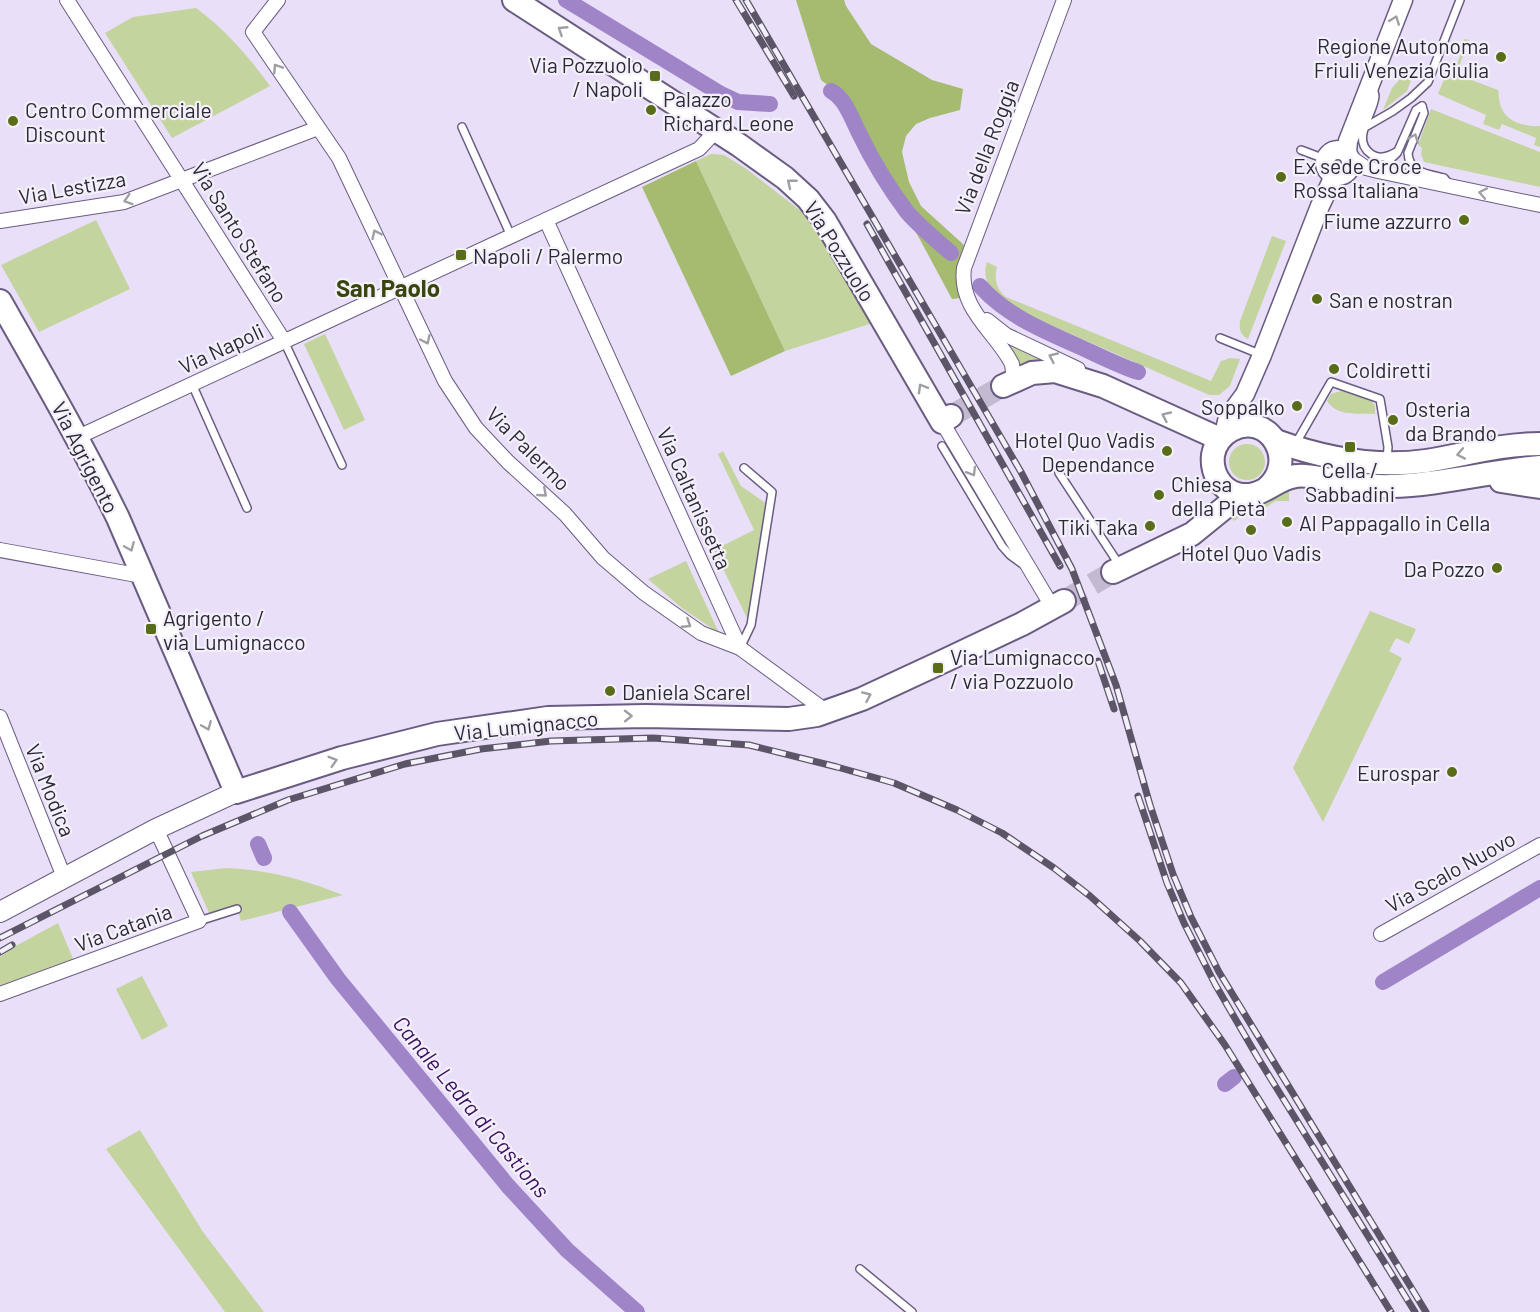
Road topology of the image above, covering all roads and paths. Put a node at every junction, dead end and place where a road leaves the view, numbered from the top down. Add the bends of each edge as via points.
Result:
1 (67, 0) edge
2 (278, 0) edge
3 (514, 0) edge
4 (1064, 0) edge
5 (1403, 0) edge
6 (1460, 0) edge
7 (462, 127) dead end
8 (318, 128) junction
9 (717, 130) junction
10 (1353, 144) junction
11 (1301, 150) dead end
12 (1398, 151) junction
13 (1325, 159) junction
14 (1377, 171) junction
15 (1334, 176) junction
16 (183, 181) junction
17 (1450, 186) junction
18 (1540, 205) edge
19 (0, 220) edge
20 (546, 220) junction
21 (512, 236) junction
22 (401, 287) junction
23 (0, 301) edge
24 (974, 309) junction
25 (1220, 338) dead end
26 (285, 342) junction
27 (1262, 354) junction
28 (1009, 383) joint
29 (192, 384) junction
30 (1103, 386) junction
31 (1245, 394) junction
32 (946, 419) joint
33 (1251, 426) junction
34 (1222, 436) junction
35 (78, 437) junction
36 (1284, 444) junction
37 (1540, 444) edge
38 (942, 446) dead end
39 (1386, 463) junction
40 (342, 465) dead end
41 (1540, 467) edge
42 (744, 468) dead end
43 (1059, 473) dead end
44 (1440, 482) junction
45 (1540, 486) edge
46 (1256, 492) junction
47 (247, 508) dead end
48 (0, 550) edge
49 (1030, 569) junction
50 (1117, 570) joint
51 (142, 576) junction
52 (1058, 604) joint
53 (740, 648) junction
54 (827, 712) junction
55 (0, 717) edge
56 (236, 792) junction
57 (156, 829) junction
58 (1540, 845) edge
59 (64, 877) junction
60 (237, 909) dead end
61 (0, 912) edge
62 (199, 921) junction
63 (1381, 934) dead end
64 (0, 994) edge
65 (860, 1269) dead end
66 (912, 1312) edge

1 - 16 street, Via Santo Stefano
8 -> 2 street, Via Palermo via 253,32
9 -> 3 main road, Via Pozzuolo
4 - 24 street, Via della Roggia via 965,261 963,287
10 -> 5 street via 1372,80
6 - 10 lane via 1428,81
7 - 21 lane
8 - 16 street, Via Lestizza
22 -> 8 street, Via Palermo via 351,180
9 - 20 street, Via Napoli via 699,149
32 -> 9 main road, Via Pozzuolo via 818,211 791,183
10 - 12 lane via 1364,140 1370,154 1383,157
10 - 13 street via 1334,150
10 - 14 street via 1366,168
10 - 15 street via 1350,171
11 - 13 lane
12 - 14 lane
17 -> 12 lane via 1444,178 1415,169 1408,159 1424,113 1422,106 1416,110
13 - 15 street via 1327,171
14 - 17 street
15 - 27 street
16 -> 19 street, Via Lestizza via 124,202
16 - 26 street, Via Santo Stefano
18 -> 17 street
20 - 21 street, Via Napoli
20 - 53 street, Via Caltanissetta
21 - 22 street, Via Napoli
22 - 26 street, Via Napoli
22 -> 53 street, Via Palermo via 445,381 492,447 555,504 603,558 644,593 701,633
23 - 35 main road, Via Agrigento
24 - 28 street, Via della Roggia via 1012,363
30 -> 24 street, Via della Roggia via 1087,373 1006,335
25 - 27 lane
26 - 29 street, Via Napoli
26 - 40 lane, Via Santo Stefano
27 - 31 street
28 - 30 main road via 1032,373 1055,371
29 - 35 street, Via Napoli
29 - 47 lane
34 -> 30 main road
31 - 33 street
31 - 34 street via 1228,417
32 -> 49 street, Via Pozzuolo
33 - 34 main road via 1238,427
33 - 36 main road
34 - 46 main road via 1213,456 1215,475 1227,489
35 -> 51 main road, Via Agrigento
36 - 39 main road via 1316,454
36 - 39 lane via 1331,382 1380,399 1388,447
36 - 46 main road via 1276,480
37 -> 39 main road
38 - 49 lane via 1002,546
41 - 44 main road
42 - 53 lane, Via Caltanissetta via 772,492 752,625
43 - 50 lane
44 - 45 main road via 1508,481
44 - 46 main road via 1374,486 1297,476
46 - 50 main road via 1229,504 1192,534
48 - 51 street
49 - 52 street, Via Pozzuolo
51 -> 56 main road, Via Agrigento
54 -> 52 main road, Via Lumignacco via 946,660
53 - 54 street, Via Palermo
56 -> 54 main road, Via Lumignacco via 342,758 437,734 537,720 586,716 789,719
55 - 59 street, Via Modica
56 - 57 main road, Via Lumignacco
57 - 59 main road, Via Lumignacco
57 - 62 street, Via Catania
58 - 63 street, Via Scalo Nuovo
59 - 61 main road, Via Lumignacco
60 - 62 lane
62 - 64 street, Via Catania
65 - 66 lane

